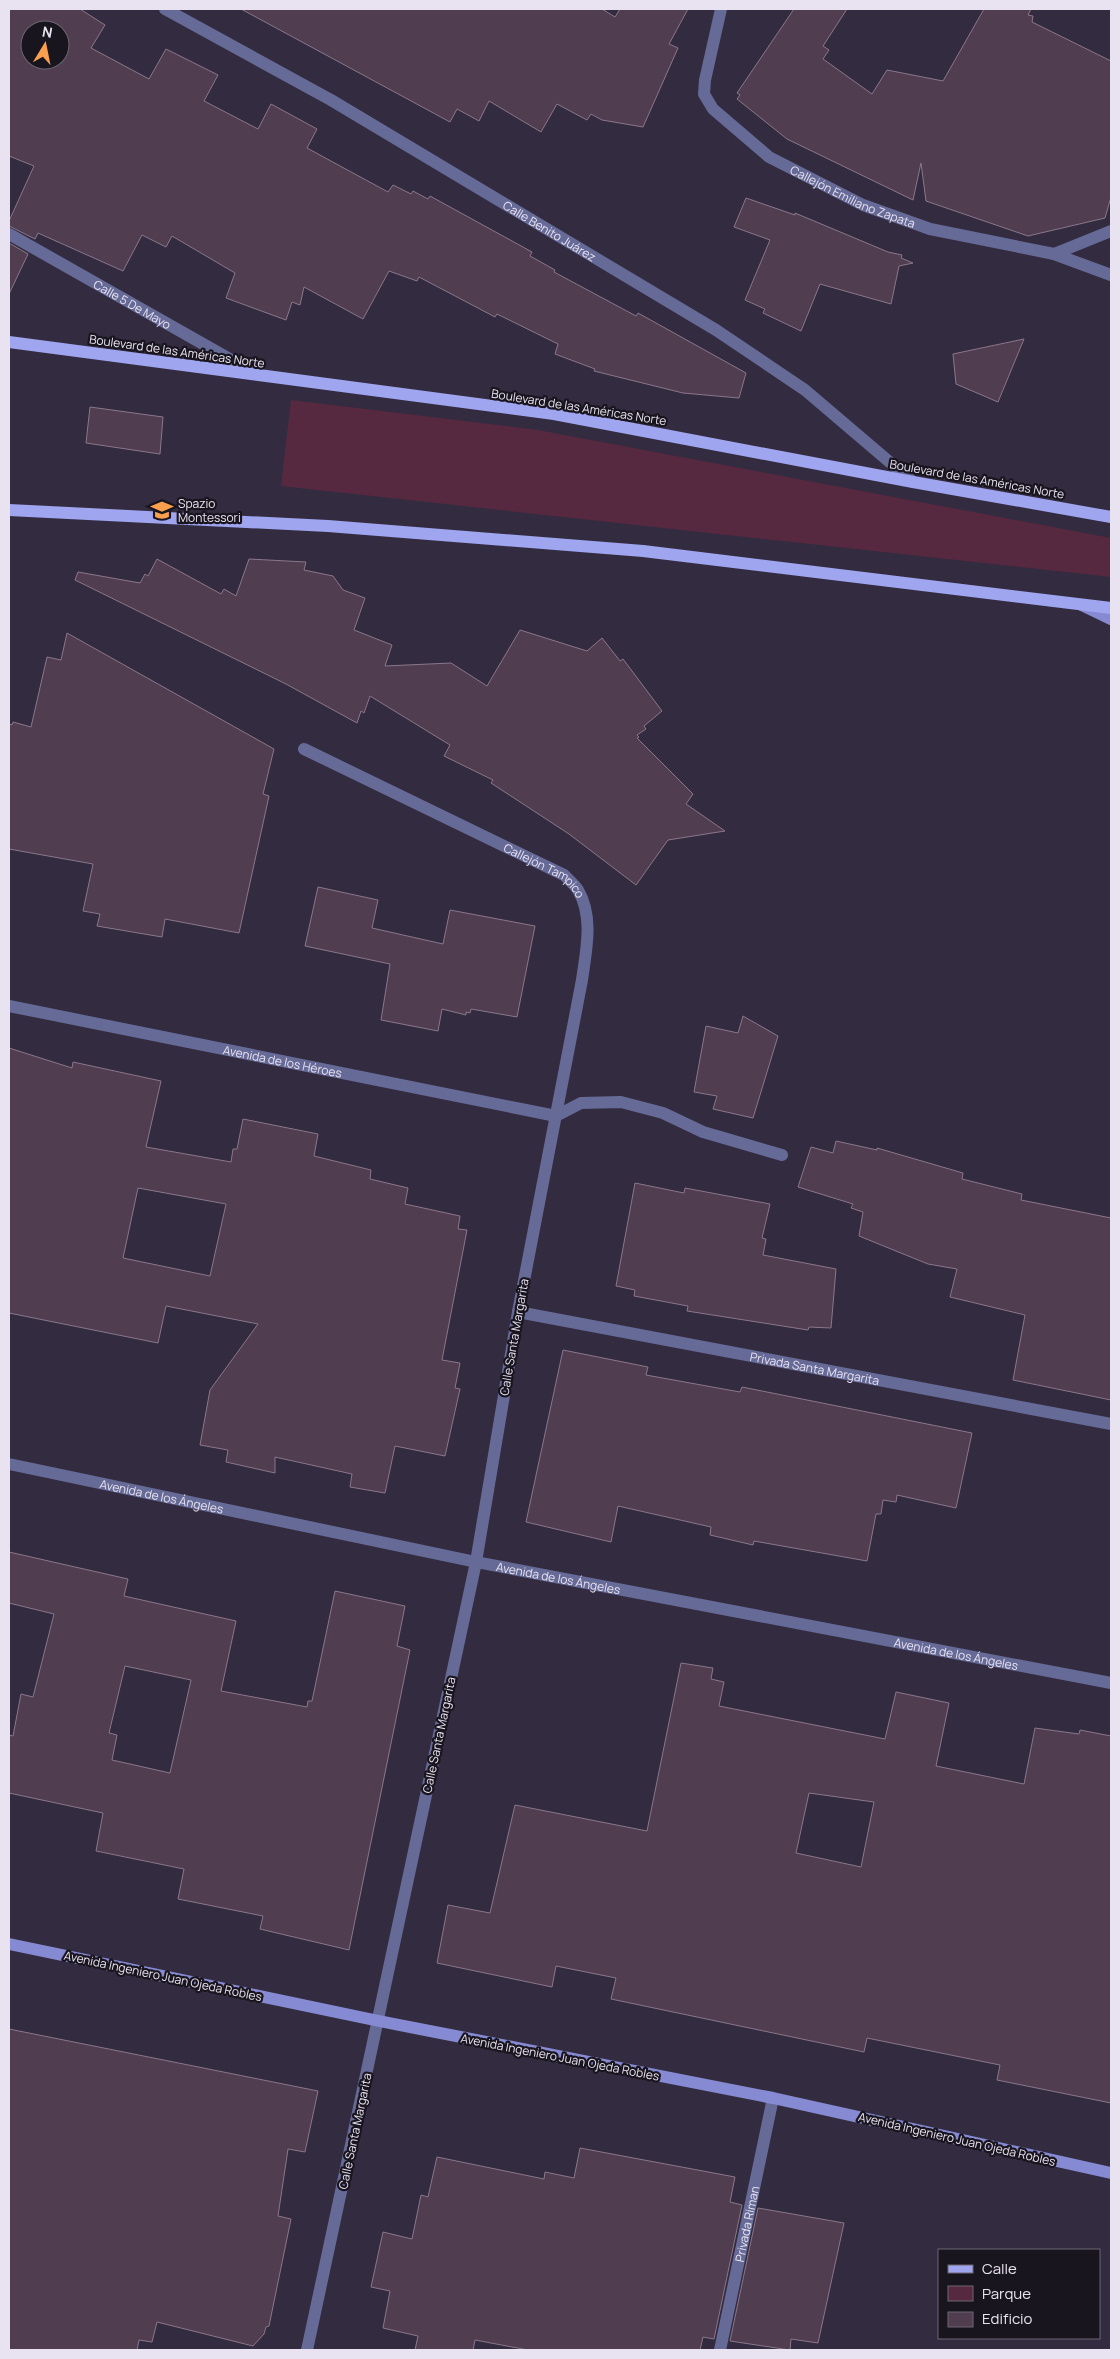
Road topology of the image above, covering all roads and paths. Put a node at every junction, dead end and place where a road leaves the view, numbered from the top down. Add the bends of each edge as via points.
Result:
1 (165, 9) edge
2 (721, 9) edge
3 (1111, 230) edge
4 (9, 234) edge
5 (1054, 254) junction
6 (1111, 275) edge
7 (9, 342) edge
8 (258, 376) junction
9 (913, 482) junction
10 (9, 510) edge
11 (1111, 517) edge
12 (1082, 605) junction
13 (1111, 608) edge
14 (1111, 619) edge
15 (304, 749) dead end
16 (9, 1006) edge
17 (556, 1116) junction
18 (782, 1155) dead end
19 (518, 1312) junction
20 (1111, 1424) edge
21 (9, 1464) edge
22 (476, 1562) junction
23 (1111, 1683) edge
24 (9, 1944) edge
25 (379, 2021) junction
26 (773, 2098) junction
27 (1111, 2173) edge
28 (307, 2350) edge
29 (720, 2350) edge

1 - 9 street, Calle Benito Juárez via 331,100 716,330 805,390
2 - 5 street, Callejón Emiliano Zapata via 704,94 713,109 769,157 863,205 930,228
3 - 5 street
4 - 8 street, Calle 5 De Mayo
5 - 6 street, Callejón Emiliano Zapata
7 - 8 main road, Boulevard de las Américas Norte
8 - 9 main road, Boulevard de las Américas Norte via 554,414
9 - 11 main road, Boulevard de las Américas Norte
10 - 12 main road via 328,526 643,551
12 - 13 main road
12 - 14 main road
15 - 17 street, Callejón Tampico via 564,875 578,889 586,910 588,934
16 - 17 street, Avenida de los Héroes
17 - 18 street via 581,1103 621,1102 663,1112 703,1132
17 - 19 street, Calle Santa Margarita
19 - 20 street, Privada Santa Margarita
19 - 22 street, Calle Santa Margarita
21 - 22 street, Avenida de los Ángeles
22 - 23 street, Avenida de los Ángeles
22 - 25 street, Calle Santa Margarita
24 - 25 main road, Avenida Ingeniero Juan Ojeda Robles
25 - 26 main road, Avenida Ingeniero Juan Ojeda Robles
25 - 28 street, Calle Santa Margarita
26 - 27 main road, Avenida Ingeniero Juan Ojeda Robles
26 - 29 street, Privada Riman

